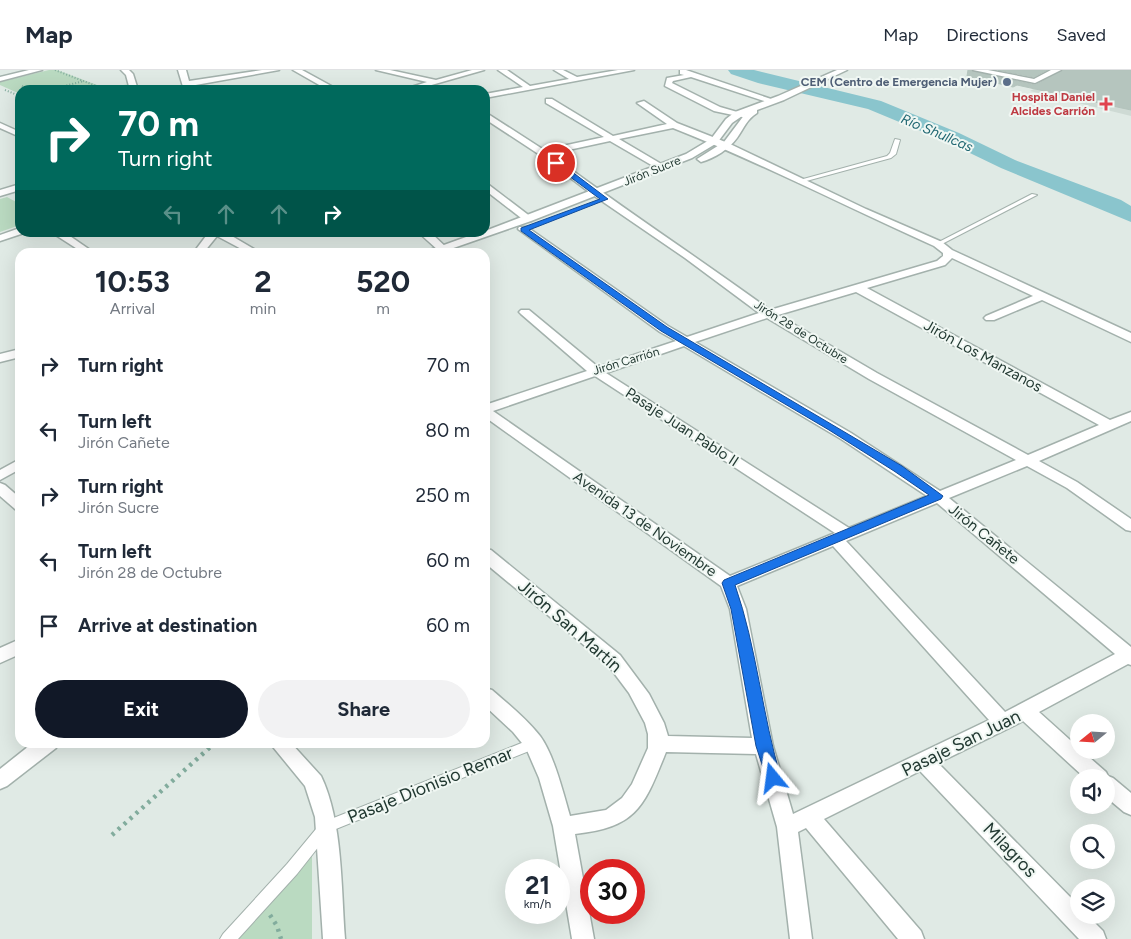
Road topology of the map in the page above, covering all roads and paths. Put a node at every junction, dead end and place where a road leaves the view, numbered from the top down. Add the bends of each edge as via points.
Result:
1 (38, 70) edge
2 (55, 70) edge
3 (125, 70) edge
4 (182, 70) edge
5 (275, 70) edge
6 (297, 70) edge
7 (380, 70) edge
8 (480, 70) edge
9 (502, 70) edge
10 (558, 70) edge
11 (630, 70) edge
12 (679, 70) edge
13 (843, 70) edge
14 (977, 70) edge
15 (1057, 70) edge
16 (22, 71) edge
17 (607, 72) edge
18 (691, 75) junction
19 (0, 79) edge
20 (576, 80) junction
21 (84, 81) junction
22 (437, 82) junction
23 (68, 85) edge
24 (93, 85) edge
25 (133, 85) edge
26 (187, 85) edge
27 (198, 85) edge
28 (326, 85) edge
29 (425, 85) edge
30 (0, 87) edge
31 (529, 88) junction
32 (15, 94) edge
33 (490, 95) edge
34 (777, 99) junction
35 (548, 101) dead end
36 (641, 103) dead end
37 (742, 115) junction
38 (490, 122) edge
39 (674, 125) junction
40 (614, 139) junction
41 (897, 140) dead end
42 (714, 141) junction
43 (726, 145) junction
44 (543, 153) junction
45 (660, 167) junction
46 (799, 181) junction
47 (15, 188) edge
48 (490, 190) edge
49 (1, 192) edge
50 (1034, 195) dead end
51 (600, 196) junction
52 (526, 224) junction
53 (15, 234) edge
54 (490, 235) edge
55 (64, 237) edge
56 (211, 237) edge
57 (225, 237) edge
58 (427, 237) edge
59 (484, 237) edge
60 (0, 238) edge
61 (938, 244) junction
62 (82, 248) edge
63 (202, 248) edge
64 (246, 248) edge
65 (436, 248) edge
66 (449, 248) edge
67 (469, 248) edge
68 (948, 252) junction
69 (856, 287) junction
70 (1042, 296) junction
71 (525, 312) dead end
72 (768, 314) junction
73 (990, 318) dead end
74 (1131, 338) edge
75 (686, 343) junction
76 (15, 354) edge
77 (0, 358) edge
78 (595, 370) junction
79 (490, 408) edge
80 (490, 414) edge
81 (1131, 416) edge
82 (1109, 425) junction
83 (1027, 461) junction
84 (15, 466) edge
85 (0, 476) edge
86 (0, 488) edge
87 (937, 496) junction
88 (15, 502) edge
89 (1131, 526) edge
90 (841, 537) junction
91 (490, 558) edge
92 (728, 583) junction
93 (15, 648) edge
94 (0, 656) edge
95 (1130, 656) edge
96 (490, 699) edge
97 (1025, 712) junction
98 (1002, 722) junction
99 (534, 743) junction
100 (659, 744) junction
101 (764, 746) junction
102 (41, 748) edge
103 (209, 748) edge
104 (283, 748) edge
105 (924, 762) junction
106 (1089, 769) edge
107 (0, 780) edge
108 (1115, 792) edge
109 (1131, 806) edge
110 (809, 816) junction
111 (563, 826) junction
112 (326, 827) junction
113 (787, 827) junction
114 (112, 836) dead end
115 (258, 906) junction
116 (228, 939) edge
117 (281, 939) edge
118 (334, 939) edge
119 (583, 939) edge
120 (801, 939) edge
121 (913, 939) edge
122 (1095, 939) edge

1 - 16 street
2 - 21 path
3 - 25 street via 130,74
4 - 26 street
5 - 27 street
6 - 28 street
7 - 22 street
8 - 22 street
9 - 31 street
10 - 20 street
11 - 17 street
12 - 18 street
13 - 34 street, Jirón Sucre
14 - 15 street via 1030,81
16 - 19 street
17 - 20 street
18 - 34 street
18 - 37 street via 668,84 717,109
20 - 31 street
21 - 23 path
21 - 24 path
22 - 29 street
30 - 32 path
31 - 33 street
34 - 37 street, Jirón Sucre
35 - 40 street
36 - 39 street
37 - 42 street, Jirón Sucre via 729,121
37 - 43 street, Jirón Sucre via 734,136
38 - 44 street, Jirón 28 de Octubre
39 - 40 street
39 - 42 street
40 - 44 street
40 - 45 street
41 - 46 lane via 889,157
42 - 43 street
42 - 45 street, Jirón Sucre via 689,156
43 - 46 street
43 - 51 street, Jirón Sucre via 702,159
44 - 51 street, Jirón 28 de Octubre
45 - 51 street, Jirón Sucre
46 - 61 street
47 - 49 street
48 - 52 street, Jirón Cañete
50 - 61 lane
51 - 52 street, Jirón Sucre
51 - 72 street, Jirón 28 de Octubre
52 - 54 street, Jirón Sucre
52 - 67 street, Jirón Sucre
52 - 75 street, Jirón Cañete
53 - 60 street
55 - 62 street
56 - 63 street
57 - 64 street
58 - 65 street
59 - 66 street, Jirón Sucre
61 - 68 street
68 - 69 street, Jirón Carrión via 948,257 941,263
68 - 70 street
69 - 72 street, Jirón Carrión
69 - 82 street, Jirón Los Manzanos
70 - 73 street
70 - 74 street
71 - 78 street, Pasaje Juan Pablo II
72 - 75 street, Jirón Carrión
72 - 83 street, Jirón 28 de Octubre
75 - 78 street, Jirón Carrión
75 - 87 street, Jirón Cañete via 861,446
76 - 77 street
78 - 79 street, Jirón Carrión
78 - 90 street, Pasaje Juan Pablo II
80 - 92 street, Avenida 13 de Noviembre
81 - 82 street
82 - 83 street
83 - 87 street
83 - 89 street, Jirón 28 de Octubre via 1072,485
84 - 85 street
86 - 88 street
87 - 90 street
87 - 95 street, Jirón Cañete
90 - 92 street
90 - 98 street, Pasaje Juan Pablo II
91 - 100 street, Jirón San Martín via 614,660 652,718
92 - 101 street, Avenida 13 de Noviembre via 738,609
93 - 94 street
95 - 97 street, Pasaje San Juan
96 - 99 street
97 - 98 street, Pasaje San Juan
97 - 106 street
98 - 105 street, Pasaje San Juan
99 - 111 street via 549,778
99 - 112 lane, Pasaje Dionisio Remar
100 - 101 street
100 - 111 street via 640,788 627,808 602,820
101 - 113 street, Avenida 13 de Noviembre
102 - 107 street
103 - 114 path
104 - 112 street via 314,782
105 - 110 street, Pasaje San Juan
105 - 122 street, Milagros
108 - 109 street
110 - 113 street, Pasaje San Juan
110 - 121 street
111 - 119 street
112 - 115 lane
112 - 118 street
113 - 120 street, Avenida 13 de Noviembre
115 - 116 lane
115 - 117 path via 271,916

